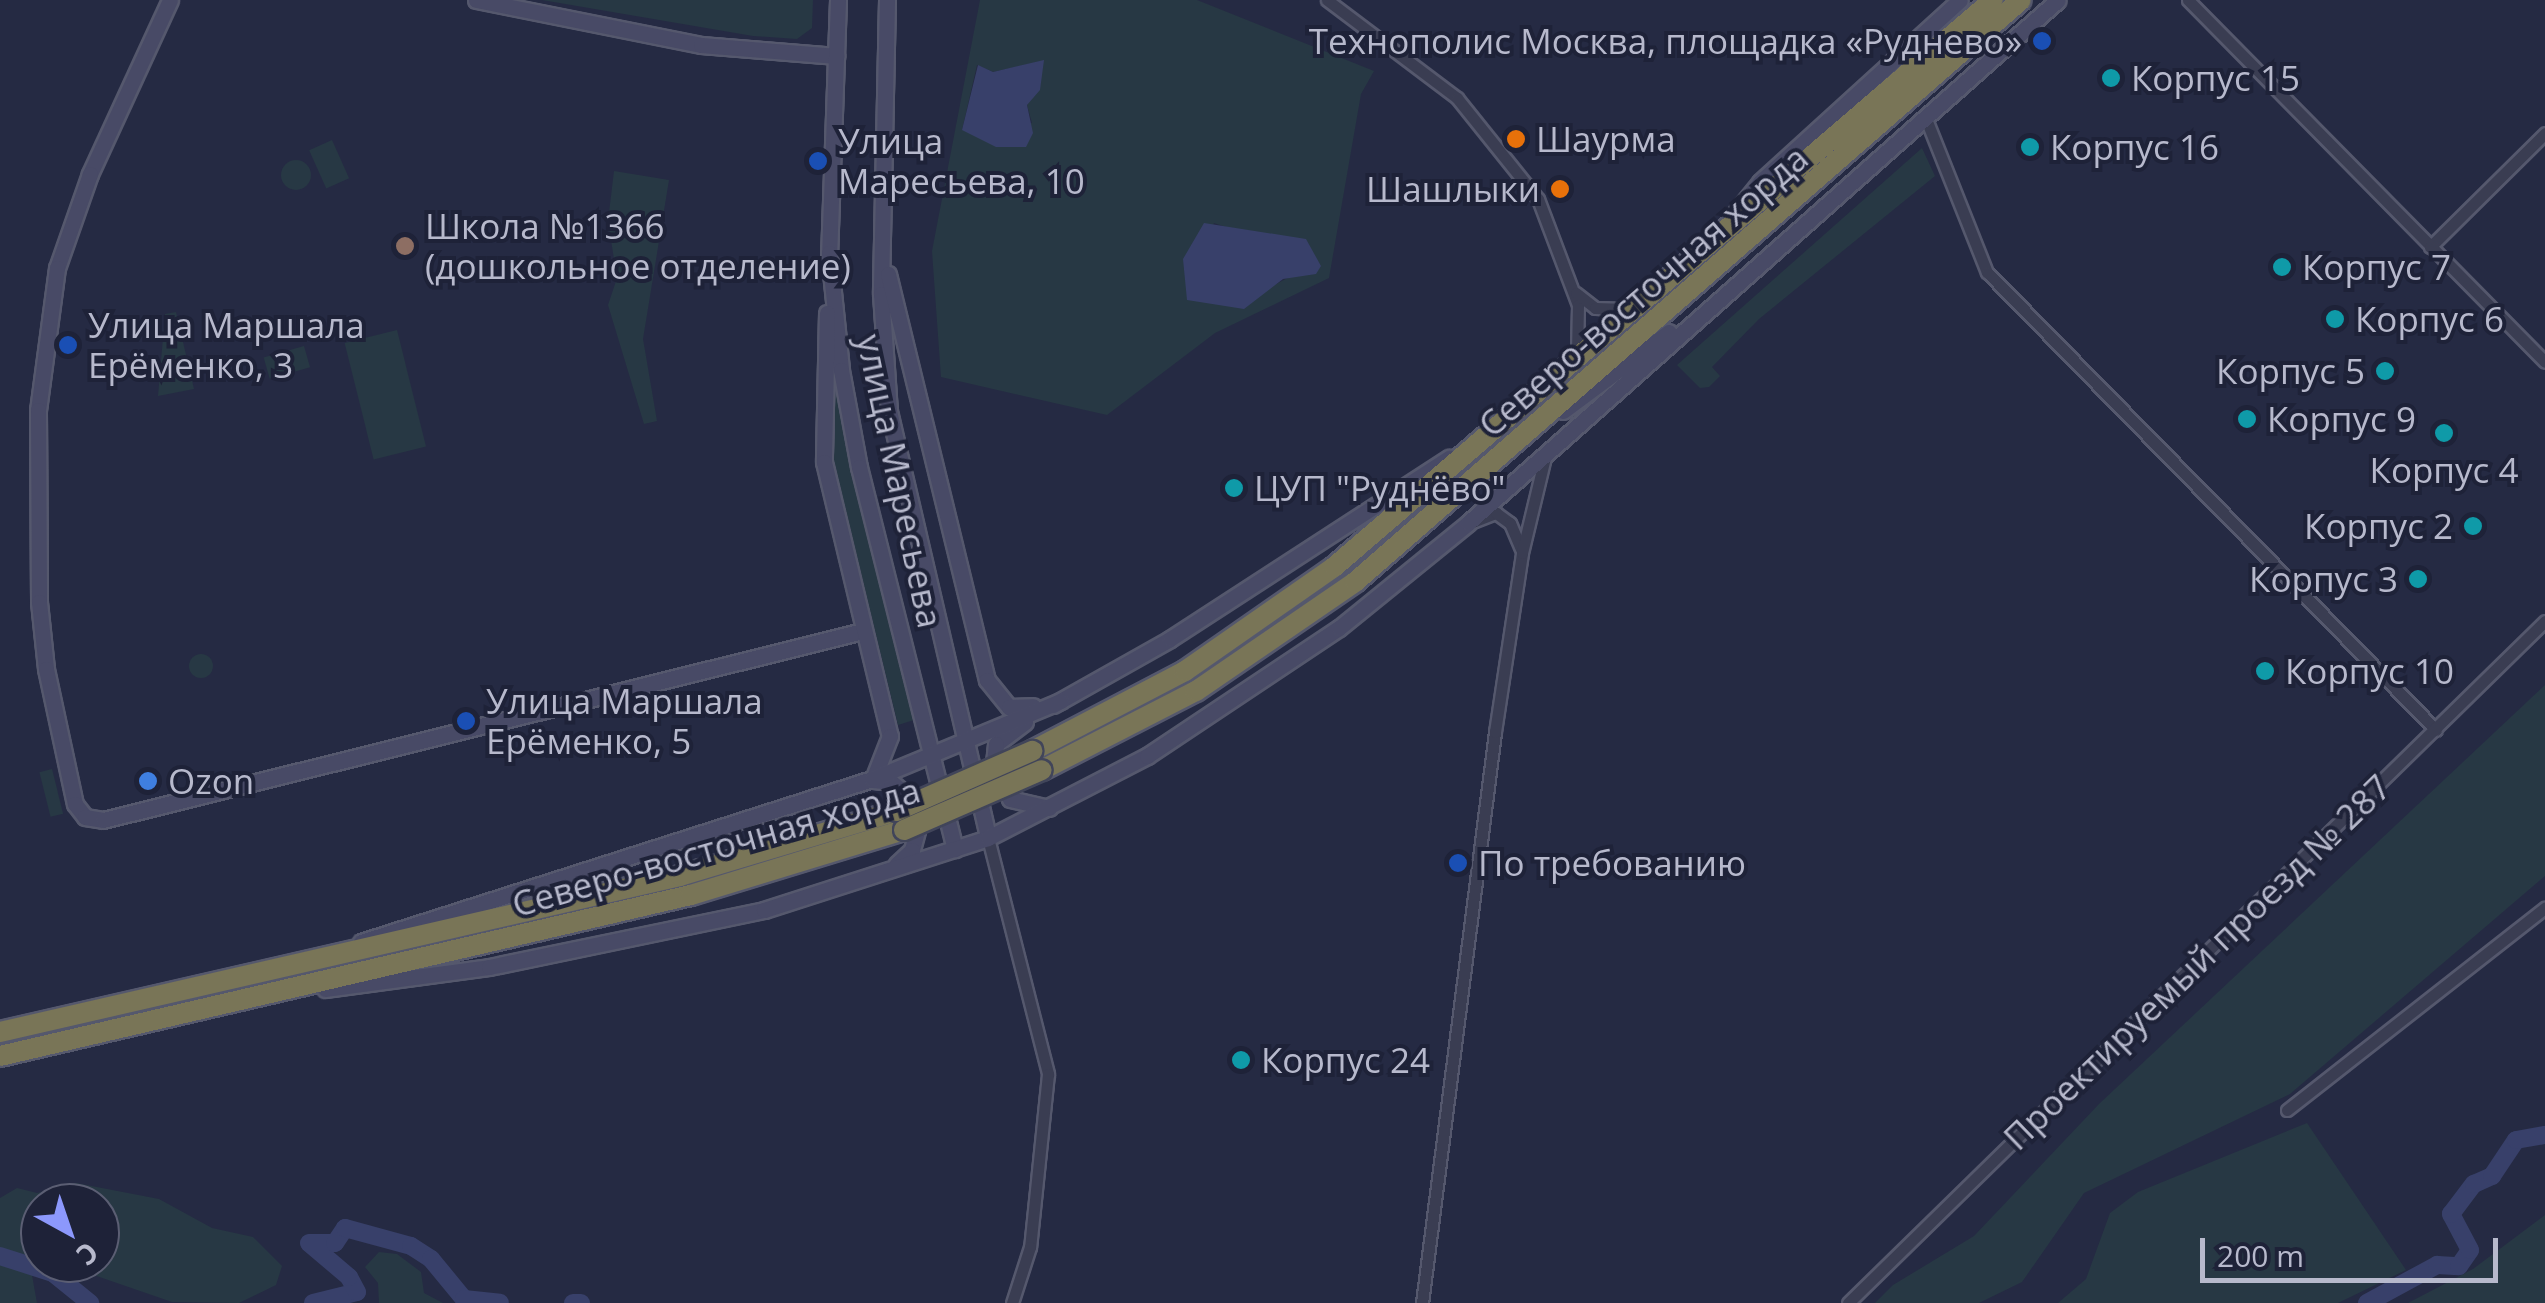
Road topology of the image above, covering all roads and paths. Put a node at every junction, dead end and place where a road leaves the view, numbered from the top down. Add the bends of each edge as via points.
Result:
1 (170, 0) edge
2 (476, 0) edge
3 (838, 0) edge
4 (887, 0) edge
5 (1328, 0) edge
6 (1960, 0) edge
7 (1993, 0) edge
8 (2022, 0) edge
9 (2058, 0) edge
10 (2188, 0) edge
11 (836, 56) junction
12 (1926, 119) junction
13 (2545, 132) edge
14 (882, 246) junction
15 (2430, 246) junction
16 (1701, 254) junction
17 (829, 279) junction
18 (1734, 286) junction
19 (1573, 290) junction
20 (1639, 309) junction
21 (2545, 362) edge
22 (1574, 364) junction
23 (1538, 395) junction
24 (1510, 450) junction
25 (1545, 457) junction
26 (1468, 523) junction
27 (1522, 553) junction
28 (2545, 621) edge
29 (863, 631) junction
30 (1060, 700) junction
31 (2436, 730) junction
32 (961, 739) junction
33 (930, 753) junction
34 (1037, 761) junction
35 (872, 780) junction
36 (1054, 808) junction
37 (900, 820) junction
38 (988, 838) junction
39 (955, 849) junction
40 (876, 876) junction
41 (2545, 908) edge
42 (293, 968) junction
43 (296, 992) junction
44 (0, 1032) edge
45 (0, 1056) edge
46 (2287, 1110) dead end
47 (1012, 1303) edge
48 (1422, 1303) edge
49 (1848, 1303) edge

1 - 29 street, улица Маресьева via 90,174 48,316 38,418 39,602 46,668 79,812 103,820
2 - 11 street via 600,30
3 - 11 street, улица Маресьева
4 - 14 street, улица Маресьева
5 - 19 street via 1474,117 1538,200
6 - 16 street via 1760,182
7 - 16 highway, Северо-восточная хорда
8 - 24 highway, Северо-восточная хорда
9 - 12 street
10 - 15 street
11 - 17 street, улица Маресьева
12 - 18 street
12 - 31 street via 1986,272
13 - 15 street
14 - 30 street via 987,680 1008,707
14 - 32 street, улица Маресьева via 889,411
15 - 21 street
16 - 20 highway, Северо-восточная хорда
17 - 29 street via 822,442
17 - 33 street, улица Маресьева via 859,468
18 - 24 street
18 - 25 street
19 - 20 street via 1595,308
19 - 22 street via 1581,321
20 - 22 highway, Северо-восточная хорда
22 - 23 highway, Северо-восточная хорда
23 - 30 street via 1241,594
23 - 34 highway, Северо-восточная хорда via 1407,509 1256,626
24 - 34 highway, Северо-восточная хорда via 1271,644 1147,718
25 - 26 street
25 - 27 street
26 - 27 street via 1496,513 1510,524
26 - 36 street via 1274,674
27 - 48 street
28 - 31 street, Проектируемый проезд № 287
29 - 35 street via 890,736 884,764
30 - 32 street
30 - 36 street via 1010,732 993,757 1010,800
31 - 49 street, Проектируемый проезд № 287
32 - 33 street
32 - 38 street, улица Маресьева
33 - 35 street
33 - 39 street, улица Маресьева
34 - 37 highway, Северо-восточная хорда, bridge
35 - 40 street via 899,788 917,831 912,850
35 - 42 street via 405,924
36 - 38 street
37 - 42 highway, Северо-восточная хорда
37 - 43 highway, Северо-восточная хорда via 691,896
38 - 39 street
38 - 47 street via 1042,1027 1048,1074 1030,1248
39 - 40 street
40 - 43 street via 608,945
41 - 46 street
42 - 44 highway, Северо-восточная хорда
43 - 45 highway, Северо-восточная хорда

